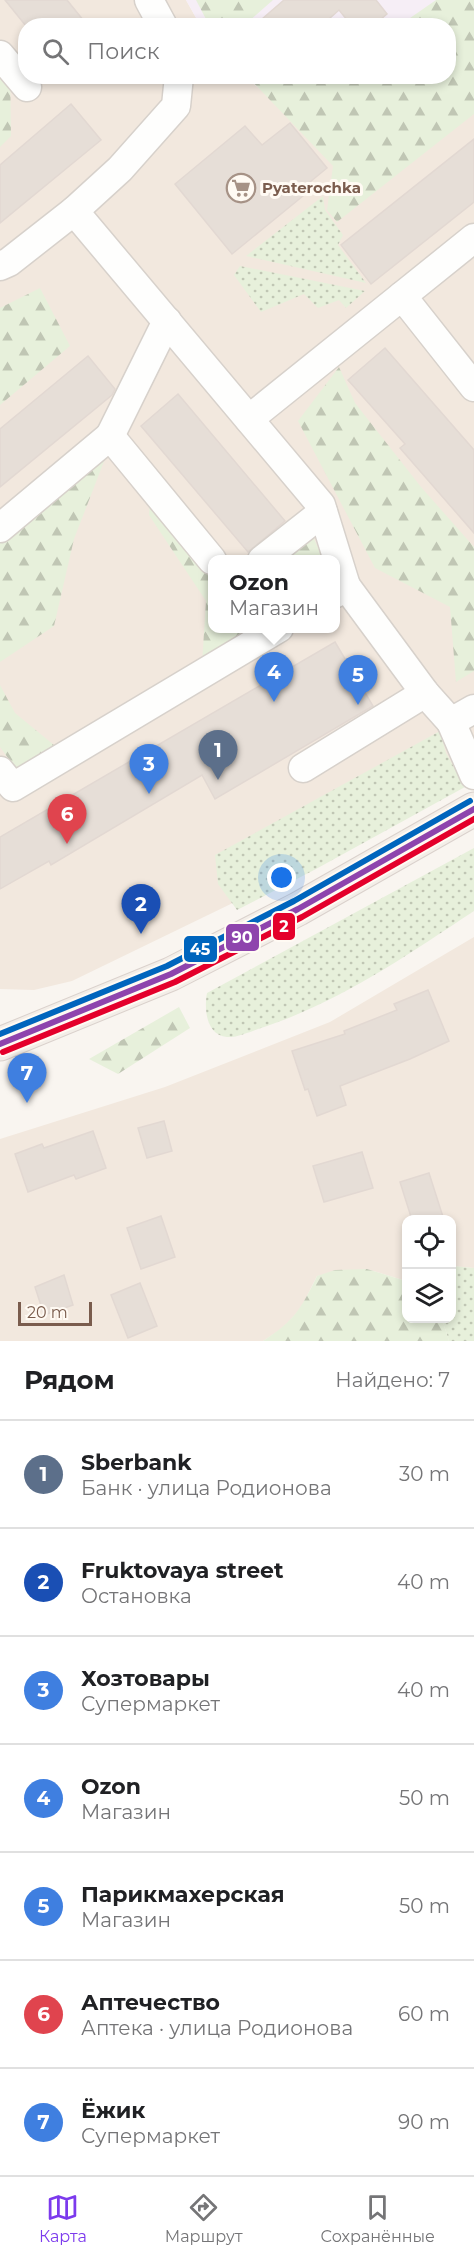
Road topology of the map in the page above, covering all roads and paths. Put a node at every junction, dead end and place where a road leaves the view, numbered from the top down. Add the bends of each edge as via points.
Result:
1 (149, 0) edge
2 (159, 18) edge
3 (0, 55) edge
4 (18, 76) edge
5 (24, 84) edge
6 (178, 84) edge
7 (27, 87) dead end
8 (74, 211) junction
9 (474, 238) edge
10 (0, 266) edge
11 (402, 296) junction
12 (167, 321) junction
13 (474, 387) edge
14 (249, 419) junction
15 (110, 436) junction
16 (323, 512) junction
17 (0, 528) edge
18 (209, 555) edge
19 (268, 555) edge
20 (332, 555) edge
21 (340, 590) edge
22 (271, 633) edge
23 (424, 693) junction
24 (463, 715) edge
25 (303, 768) dead end
26 (0, 771) edge
27 (474, 775) edge
28 (474, 809) edge
29 (0, 1044) edge

1 - 2 street
3 - 4 street
5 - 7 street
6 - 8 street via 176,106 120,169
8 - 10 street
8 - 12 street
9 - 11 street
11 - 13 street
11 - 14 street
12 - 14 street
12 - 15 street
14 - 16 street
15 - 17 street
15 - 18 street
16 - 19 street
16 - 20 street
21 - 23 street
22 - 26 street via 14,787
23 - 24 street
23 - 25 street
24 - 27 street
28 - 29 main road via 298,909 171,974

